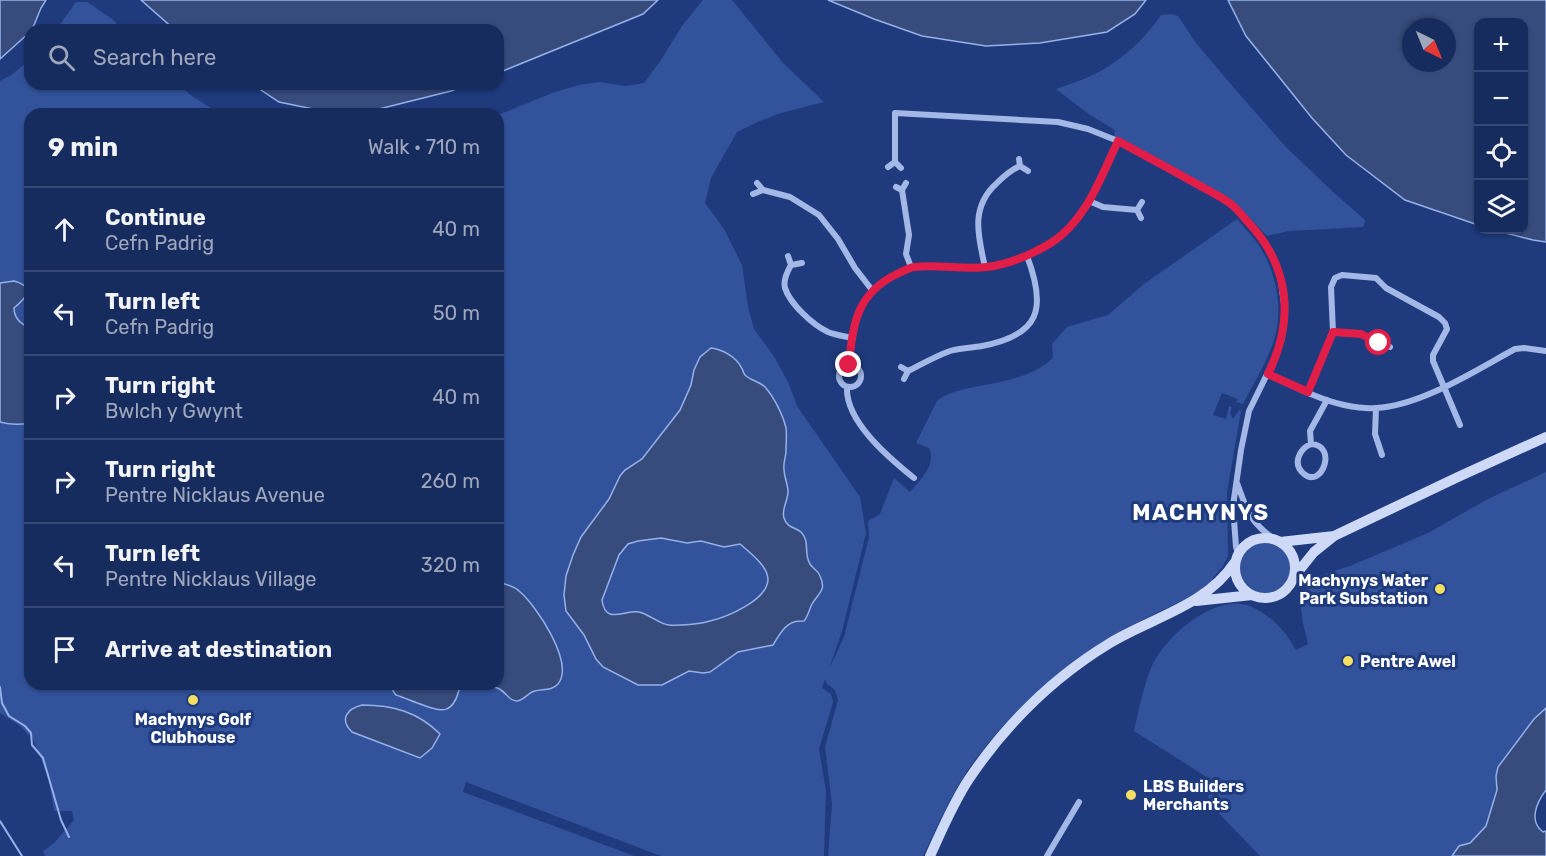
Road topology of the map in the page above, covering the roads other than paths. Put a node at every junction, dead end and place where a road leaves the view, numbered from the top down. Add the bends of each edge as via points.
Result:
1 (1118, 141) junction
2 (894, 162) junction
3 (888, 167) dead end
4 (901, 168) dead end
5 (1028, 171) dead end
6 (757, 183) dead end
7 (906, 183) dead end
8 (763, 190) junction
9 (753, 194) dead end
10 (1089, 201) junction
11 (1142, 202) dead end
12 (1137, 210) junction
13 (1141, 218) dead end
14 (788, 256) dead end
15 (1027, 256) junction
16 (802, 263) dead end
17 (791, 265) junction
18 (911, 267) junction
19 (985, 267) junction
20 (872, 290) junction
21 (1333, 332) junction
22 (851, 338) junction
23 (1390, 347) dead end
24 (1546, 351) edge
25 (849, 365) junction
26 (901, 367) dead end
27 (909, 371) junction
28 (1268, 374) junction
29 (904, 379) dead end
30 (847, 387) junction
31 (1444, 387) junction
32 (1308, 392) junction
33 (1327, 400) junction
34 (1376, 408) junction
35 (1460, 425) dead end
36 (1546, 437) edge
37 (1311, 444) junction
38 (1382, 455) dead end
39 (914, 478) dead end
40 (1237, 482) junction
41 (1334, 536) junction
42 (1277, 540) junction
43 (1237, 558) junction
44 (1294, 577) junction
45 (1252, 595) junction
46 (1195, 601) junction
47 (1079, 802) dead end
48 (930, 856) edge
49 (1047, 856) edge

1 - 2 street via 1058,122 896,113
1 - 10 street
1 - 28 street via 1232,205 1264,241 1280,274 1285,312 1282,338
2 - 3 street
2 - 4 street
5 - 19 street via 1019,163 983,200 978,217
6 - 8 street
7 - 18 street via 899,189
8 - 9 street
8 - 20 street via 790,197 819,215
10 - 12 street via 1103,207
10 - 15 street via 1074,223 1053,242
11 - 12 street
12 - 13 street
14 - 17 street
15 - 19 street
15 - 27 street via 1035,276 1037,302 1033,321 1019,334 951,350
16 - 17 street
17 - 22 street via 785,287 793,302 808,320 828,333
18 - 19 street
18 - 20 street
20 - 22 street via 858,312
21 - 23 street via 1361,334
21 - 31 street via 1331,286 1335,278 1376,278 1445,323 1447,329 1433,355
21 - 32 street
22 - 25 street
24 - 31 street via 1515,349
25 - 30 street via 838,377
25 - 30 street via 856,367 861,376 859,383
26 - 27 street
27 - 29 street
28 - 32 street
28 - 40 street via 1249,411
30 - 39 street via 850,407 862,427
31 - 34 street via 1397,405
31 - 35 street
32 - 33 street
33 - 34 street
33 - 37 street via 1310,430
34 - 38 street via 1375,434
36 - 41 main road
37 - 37 street via 1321,448 1325,457 1323,470 1313,477 1302,472 1298,461 1302,449
40 - 42 street via 1252,520
40 - 43 street via 1233,506
41 - 42 main road
41 - 44 main road via 1314,552
42 - 43 main road via 1252,541
42 - 44 main road via 1294,560
43 - 45 main road via 1238,581
43 - 46 main road via 1219,583
44 - 45 main road via 1278,595
45 - 46 main road
46 - 48 main road via 1111,643 1038,697 968,780
47 - 49 street

